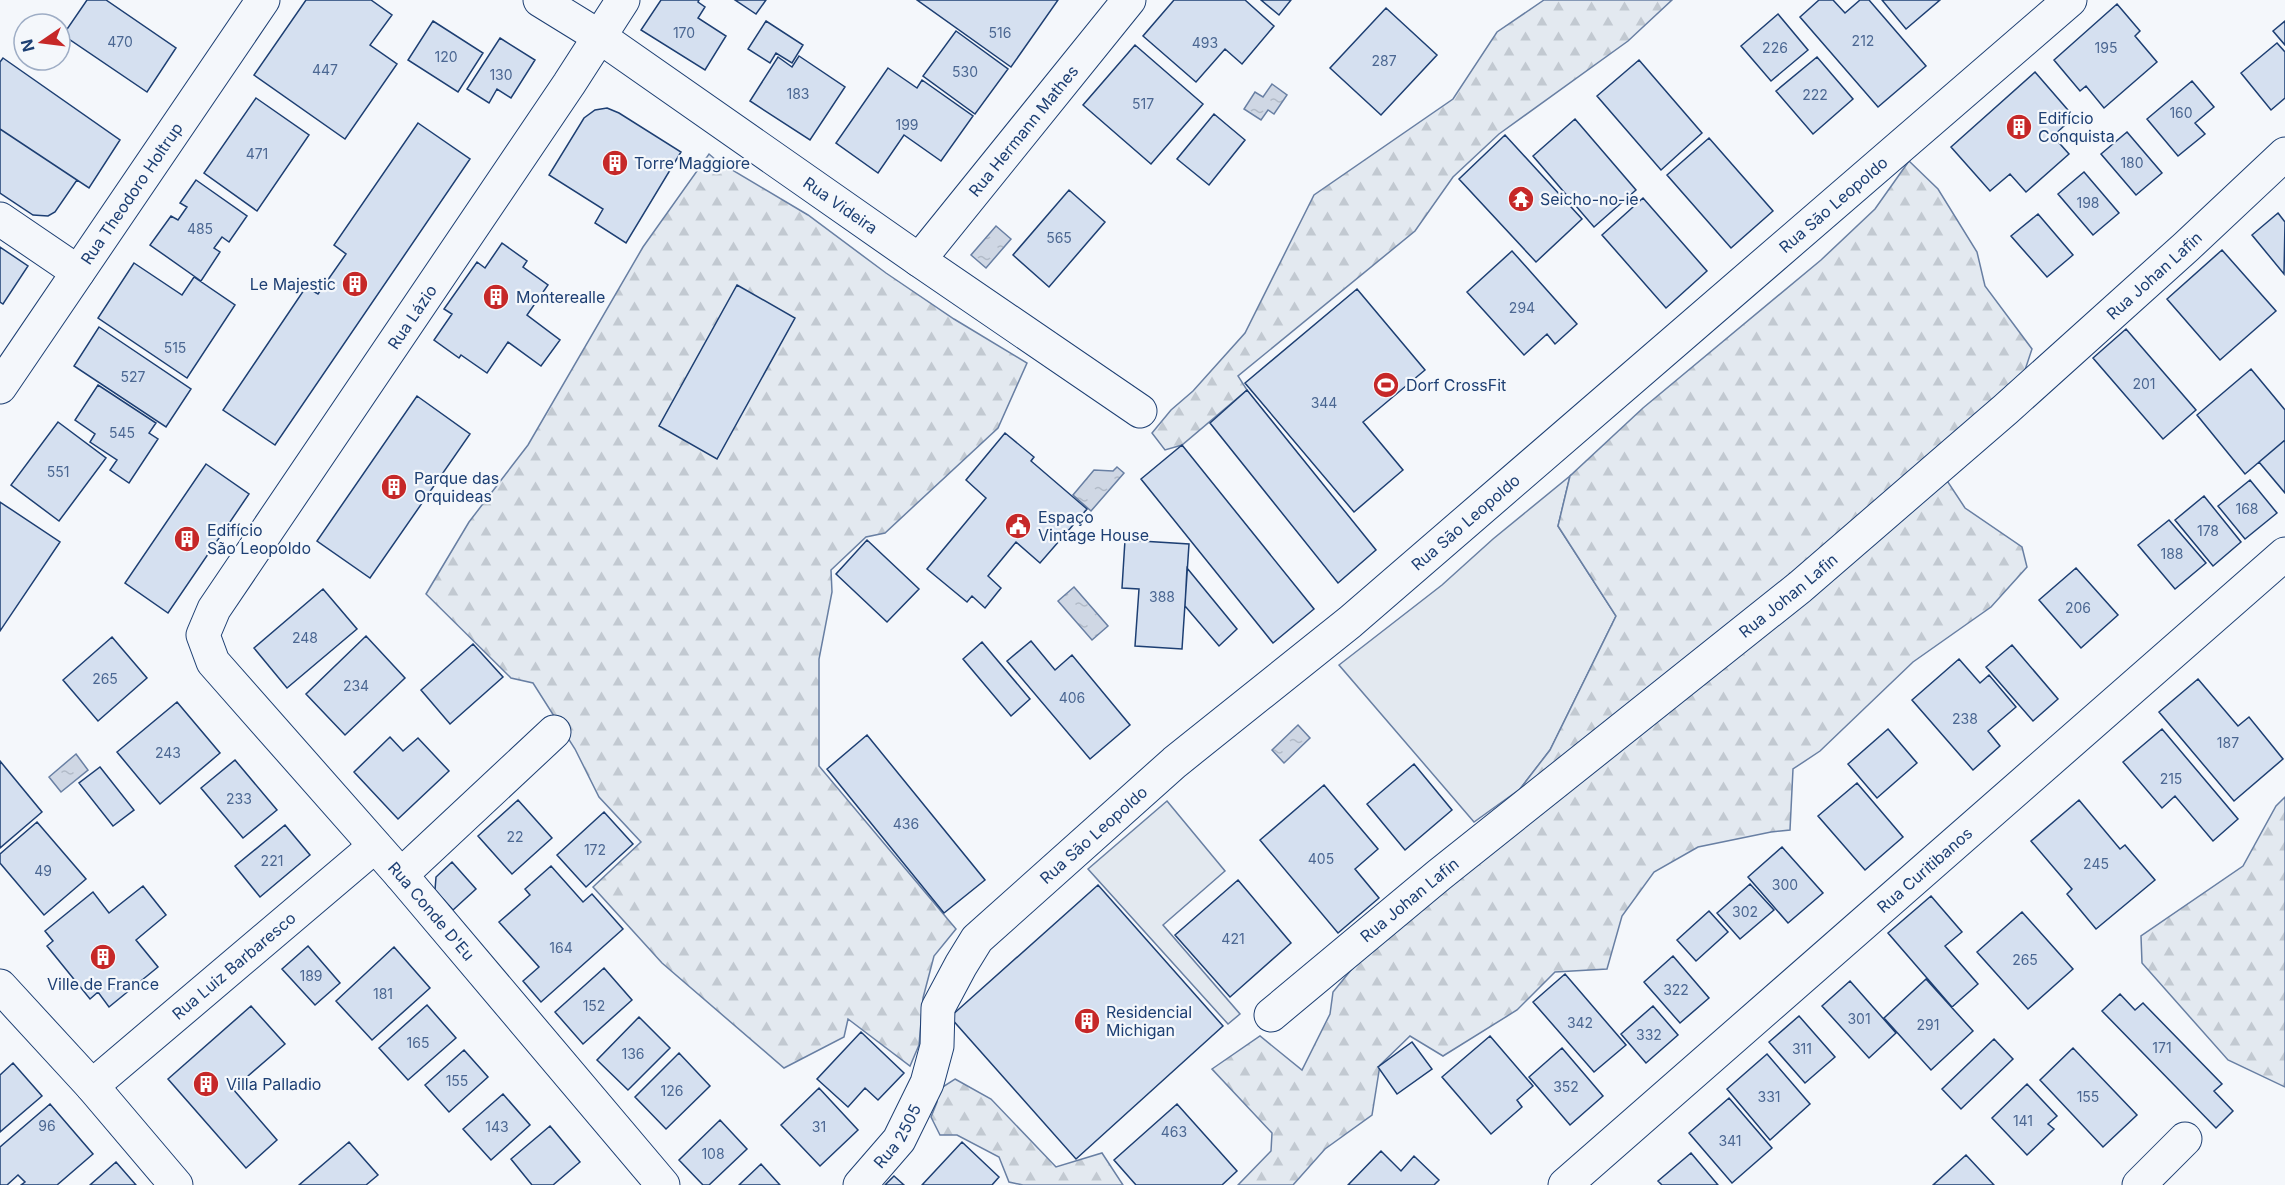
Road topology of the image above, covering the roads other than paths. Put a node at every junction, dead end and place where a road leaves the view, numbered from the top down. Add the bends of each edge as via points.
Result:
1 (262, 0) edge
2 (540, 0) edge
3 (623, 0) edge
4 (1129, 0) edge
5 (2070, 0) edge
6 (600, 37) junction
7 (2285, 154) edge
8 (0, 219) edge
9 (919, 260) junction
10 (78, 272) junction
11 (0, 387) edge
12 (1140, 411) dead end
13 (2285, 554) edge
14 (203, 635) joint
15 (554, 732) dead end
16 (375, 846) junction
17 (401, 875) junction
18 (0, 986) edge
19 (1271, 1015) dead end
20 (927, 1083) joint
21 (92, 1086) junction
22 (2185, 1139) dead end
23 (1586, 1179) edge
24 (176, 1185) edge
25 (663, 1185) edge
26 (860, 1185) edge
27 (2139, 1185) edge

1 - 10 street, Rua Theodoro Holtrup
2 - 6 street, Rua Videira
3 - 6 street, Rua Lázio
4 - 9 street, Rua Hermann Mathes
5 - 20 street, Rua São Leopoldo via 1350,622 1175,762 977,939 938,1008 938,1046
6 - 9 street, Rua Videira
6 - 14 street, Rua Lázio via 214,609
7 - 19 street, Rua Johan Lafin via 2006,408 1800,587 1439,875
8 - 10 street
9 - 12 street, Rua Videira
10 - 11 street, Rua Theodoro Holtrup
13 - 23 street, Rua Curitibanos
14 - 16 street, Rua Conde D'Eu via 213,662
15 - 17 street
16 - 17 street, Rua Conde D'Eu
16 - 21 street, Rua Luiz Barbaresco
17 - 25 street, Rua Conde D'Eu
18 - 21 street
20 - 26 street, Rua 2505 via 899,1140
21 - 24 street
22 - 27 street

